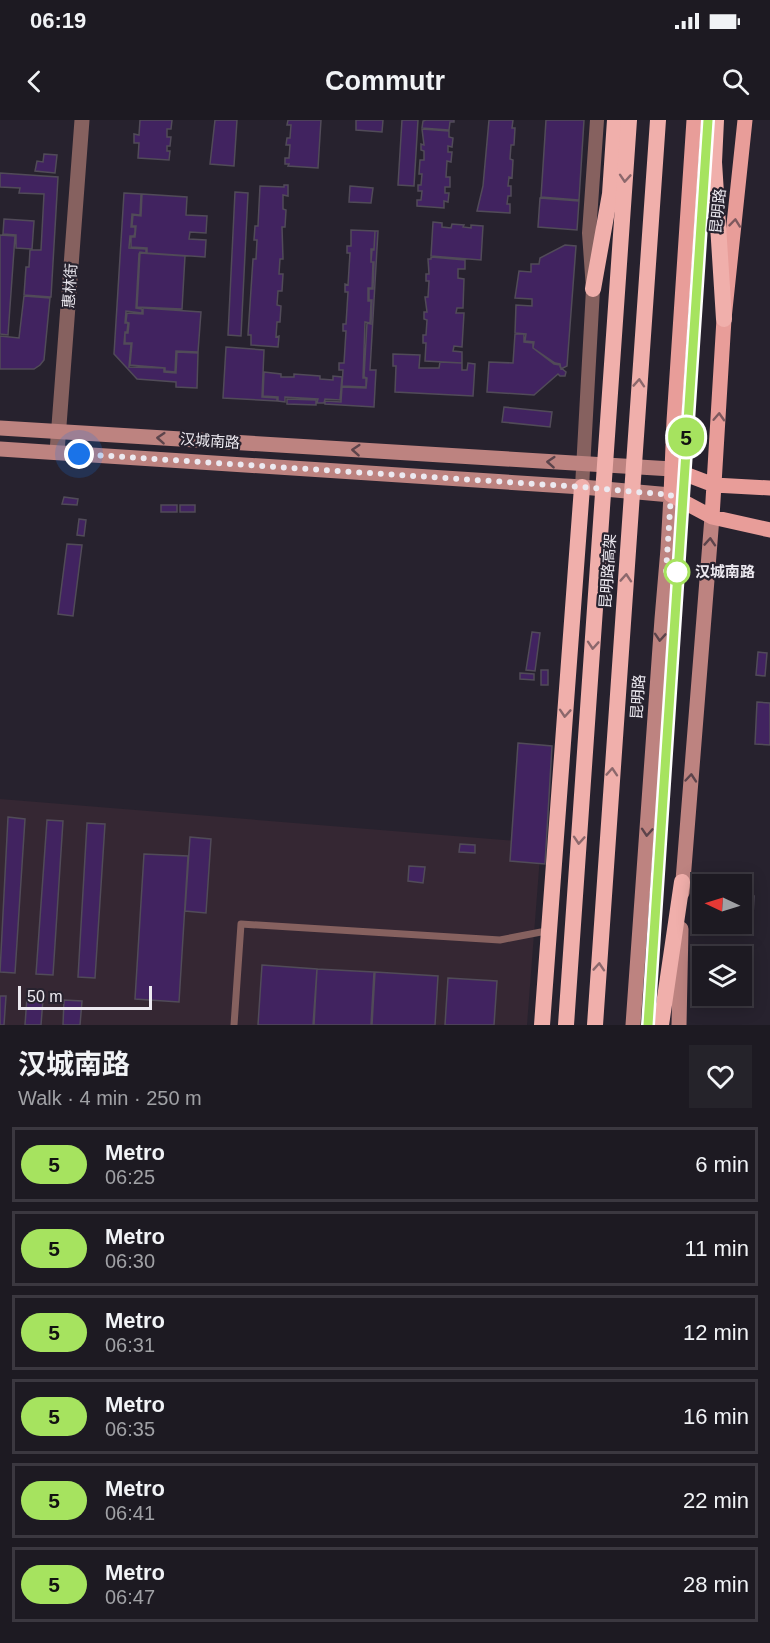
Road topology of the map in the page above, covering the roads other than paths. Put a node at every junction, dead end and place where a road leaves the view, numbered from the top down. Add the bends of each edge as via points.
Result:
1 (81, 120) edge
2 (597, 120) edge
3 (615, 120) edge
4 (629, 120) edge
5 (658, 120) edge
6 (694, 120) edge
7 (716, 120) edge
8 (745, 120) edge
9 (593, 289) junction
10 (724, 318) junction
11 (0, 428) edge
12 (59, 432) junction
13 (0, 449) edge
14 (57, 452) junction
15 (583, 464) junction
16 (672, 469) junction
17 (714, 485) junction
18 (582, 487) junction
19 (770, 488) edge
20 (671, 495) junction
21 (712, 517) junction
22 (770, 530) edge
23 (682, 882) junction
24 (541, 932) dead end
25 (234, 1025) edge
26 (542, 1025) edge
27 (567, 1025) edge
28 (595, 1025) edge
29 (633, 1025) edge
30 (661, 1025) edge
31 (679, 1025) edge

1 - 12 street, 惠林街
2 - 9 street via 590,233
3 - 9 highway via 610,194
4 -> 27 highway, 昆明路高架, bridge
28 -> 5 highway, 昆明路高架, bridge
6 - 16 main road, 昆明路
7 - 10 highway via 714,162
10 -> 8 main road, 昆明路
9 - 15 street
17 -> 10 main road, 昆明路
11 - 12 main road, 汉城南路
12 - 14 street, 惠林街
15 -> 12 main road, 汉城南路
13 - 14 main road, 汉城南路
14 - 18 main road, 汉城南路
15 - 16 main road, 汉城南路
15 - 18 street
16 - 17 main road
16 - 20 main road, 昆明路
17 - 19 main road
17 - 21 main road, 昆明路
18 - 20 main road, 汉城南路
18 -> 26 highway
20 - 21 main road
20 -> 29 main road, 昆明路
21 - 22 main road
23 -> 21 main road, 昆明路
23 - 30 highway
23 - 31 main road, 昆明路
24 - 25 lane via 500,940 240,924

